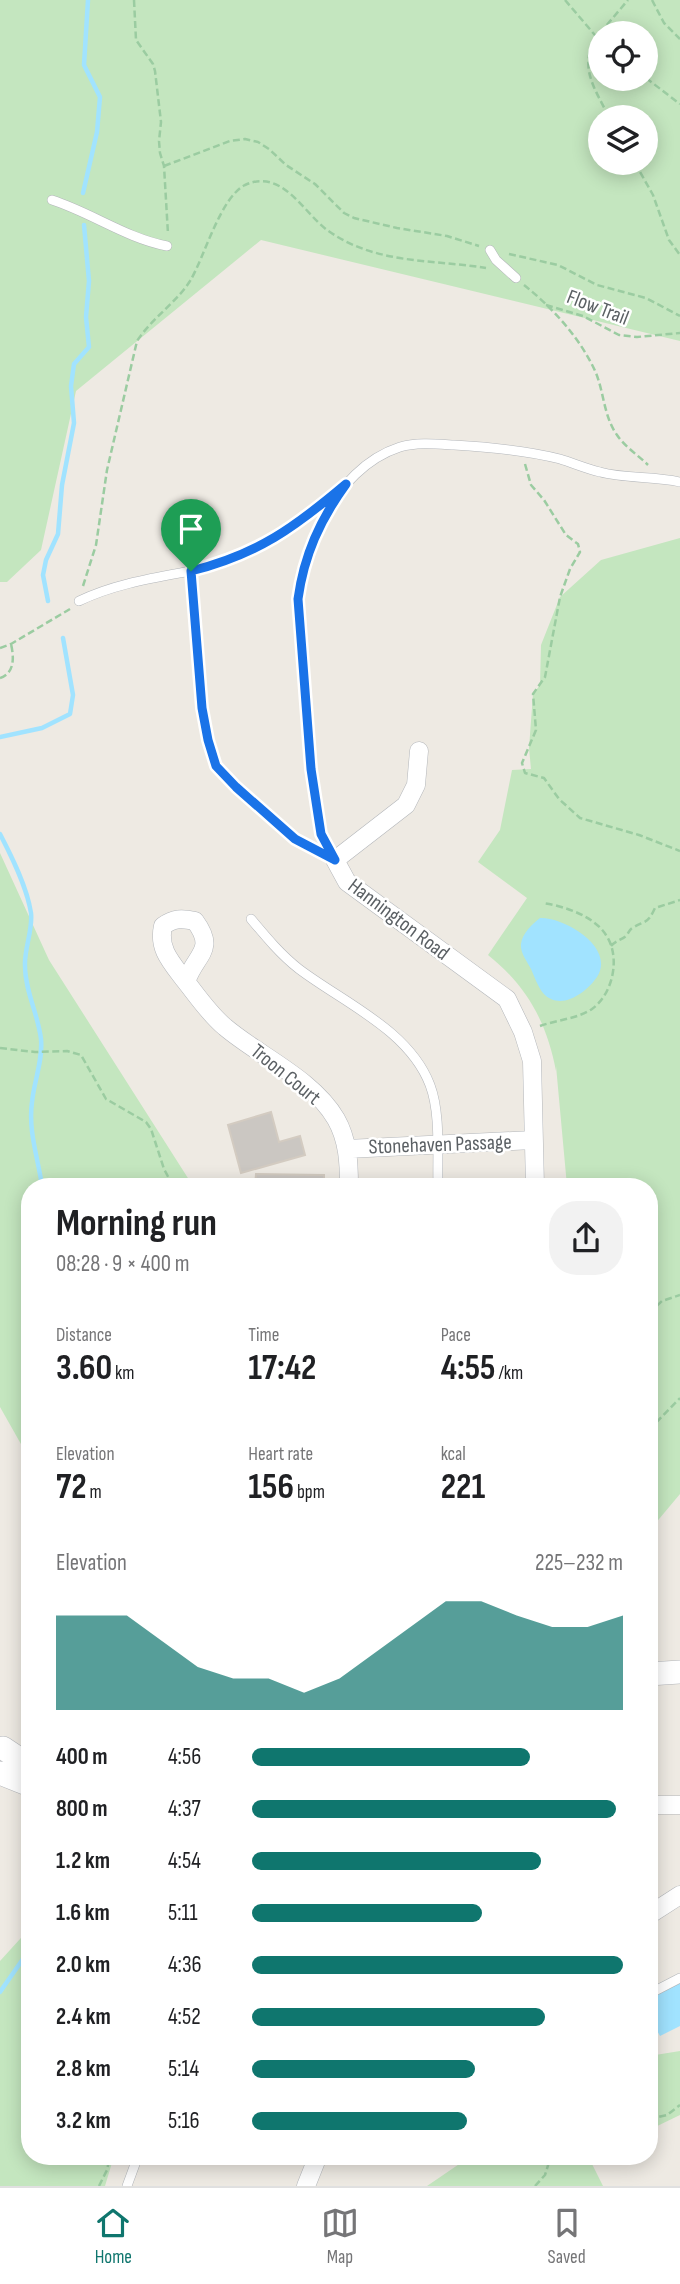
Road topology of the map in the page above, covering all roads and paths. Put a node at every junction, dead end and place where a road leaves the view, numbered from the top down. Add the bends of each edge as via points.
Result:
1 (134, 0) edge
2 (565, 0) edge
3 (628, 0) edge
4 (652, 0) edge
5 (610, 21) edge
6 (588, 26) edge
7 (680, 39) edge
8 (658, 87) edge
9 (680, 104) edge
10 (164, 166) junction
11 (642, 175) edge
12 (52, 200) dead end
13 (167, 246) joint
14 (489, 250) junction
15 (680, 254) edge
16 (516, 278) junction
17 (546, 305) junction
18 (680, 316) edge
19 (680, 333) edge
20 (526, 452) junction
21 (660, 478) junction
22 (680, 482) edge
23 (346, 484) junction
24 (191, 571) junction
25 (79, 601) junction
26 (11, 644) junction
27 (0, 648) edge
28 (0, 678) edge
29 (419, 751) dead end
30 (680, 851) edge
31 (335, 860) junction
32 (680, 900) edge
33 (543, 903) dead end
34 (251, 919) dead end
35 (611, 946) junction
36 (186, 982) dead end
37 (523, 1032) junction
38 (0, 1048) edge
39 (533, 1140) junction
40 (437, 1144) junction
41 (347, 1149) junction
42 (169, 1178) edge
43 (349, 1178) edge
44 (438, 1178) edge
45 (535, 1178) edge
46 (680, 1295) edge
47 (658, 1304) edge
48 (680, 1398) edge
49 (658, 1421) edge
50 (680, 1657) edge
51 (658, 1658) edge
52 (680, 1672) edge
53 (658, 1673) edge
54 (1, 1744) edge
55 (21, 1759) edge
56 (0, 1773) edge
57 (21, 1781) edge
58 (658, 1805) edge
59 (680, 1805) edge
60 (680, 1895) edge
61 (658, 1909) edge
62 (680, 1978) edge
63 (658, 1989) edge
64 (680, 2105) edge
65 (658, 2117) edge
66 (108, 2165) edge
67 (135, 2165) edge
68 (314, 2165) edge
69 (548, 2165) edge
70 (99, 2186) edge
71 (127, 2186) edge
72 (306, 2186) edge
73 (535, 2186) edge

1 - 10 path via 136,40 155,71
2 - 6 path
3 - 5 path
4 - 7 path via 664,23
8 - 9 path
10 - 13 path
10 - 14 path via 230,141 258,142 315,184 344,213
11 - 15 path via 669,240
12 - 13 lane
14 - 16 lane
14 - 18 path via 558,265
16 - 17 path
16 - 25 path via 495,270 377,253 326,229 279,186 268,181 240,188 232,194 189,282 137,341 107,470 96,545
17 - 19 path, Flow Trail via 583,316 619,335
17 - 21 path via 595,373 617,435
20 - 21 lane, Hannington Road via 602,473
20 - 23 lane, Hannington Road via 434,443 402,446 375,458
20 - 30 path via 531,485 580,552 560,597 545,677 533,694 536,730 522,769 544,778 580,818
21 - 22 lane, Hannington Road
23 - 24 lane via 271,541
23 - 31 lane, Hannington Road via 314,538 298,599 311,769 321,834
24 - 25 lane via 97,592
24 - 31 lane via 202,708 216,766 295,839
25 - 26 path
26 - 27 path
26 - 28 path via 10,671
29 - 31 street via 416,785 406,805
31 - 37 street, Hannington Road via 347,882 507,999
32 - 35 path via 655,908 650,920 632,927
33 - 35 path via 592,921
34 - 40 lane via 297,968 381,1026 417,1061 436,1107
35 - 37 path via 612,981 593,1008
36 - 41 street, Troon Court via 223,1026 315,1092 336,1119
37 - 39 street, Hannington Road via 532,1061
38 - 42 path via 82,1055 106,1099 145,1122
39 - 40 street, Stonehaven Passage
39 - 45 street, Hannington Road
40 - 41 street, Stonehaven Passage
40 - 44 lane
41 - 43 street, Troon Court
46 - 47 path
48 - 49 path
50 - 51 street
52 - 53 street
54 - 55 street
56 - 57 street
58 - 59 street
60 - 61 street
62 - 63 lane
64 - 65 path
66 - 70 path
67 - 71 lane
68 - 72 street
69 - 73 path

